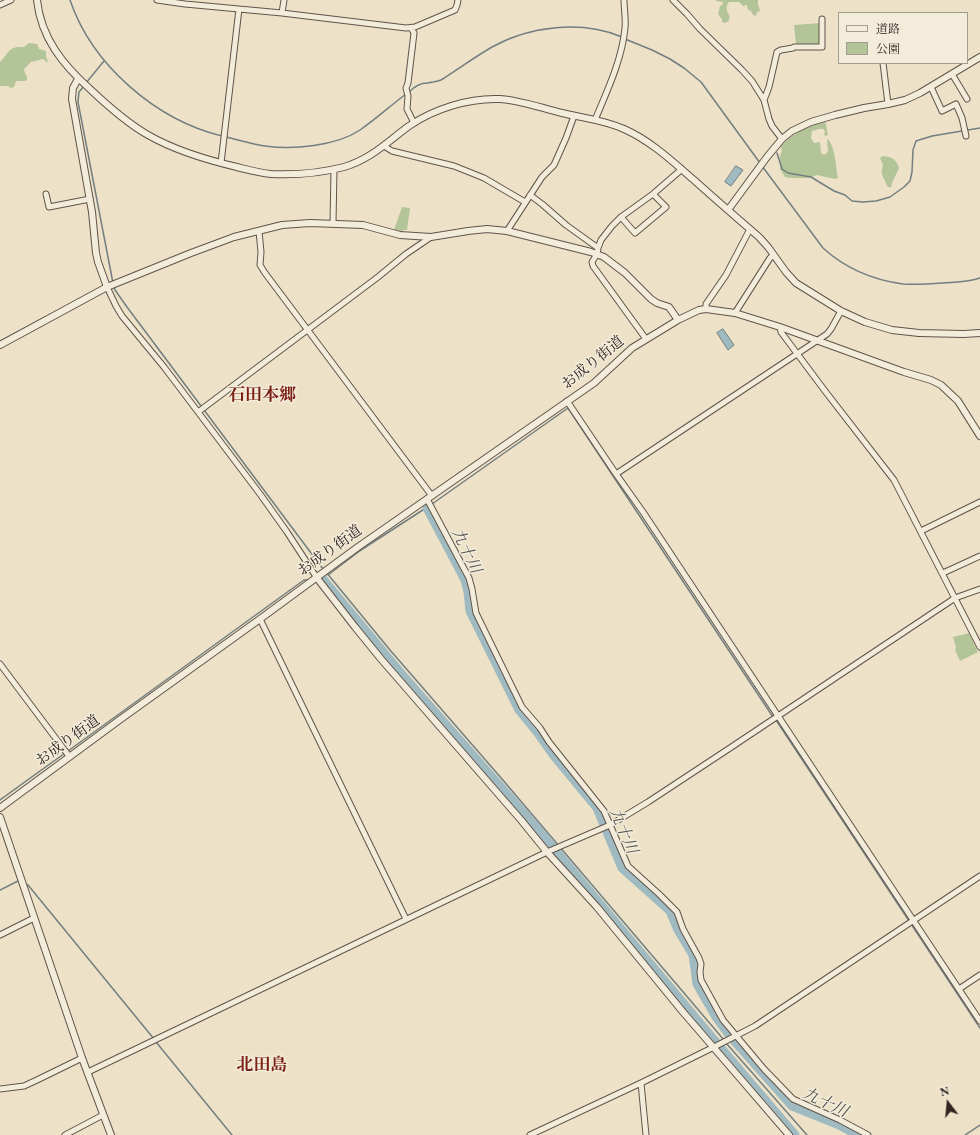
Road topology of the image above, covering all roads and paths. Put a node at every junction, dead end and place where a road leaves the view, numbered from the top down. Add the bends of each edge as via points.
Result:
1 (11, 0) edge
2 (37, 0) edge
3 (157, 0) edge
4 (284, 0) edge
5 (458, 0) edge
6 (624, 0) edge
7 (673, 0) edge
8 (0, 5) edge
9 (239, 9) junction
10 (282, 13) junction
11 (822, 19) dead end
12 (411, 28) junction
13 (980, 57) edge
14 (883, 64) edge
15 (952, 74) junction
16 (78, 79) junction
17 (930, 87) junction
18 (967, 99) dead end
19 (764, 100) junction
20 (888, 104) junction
21 (574, 116) junction
22 (595, 120) junction
23 (414, 123) junction
24 (966, 136) dead end
25 (782, 139) junction
26 (384, 146) junction
27 (221, 163) junction
28 (334, 169) junction
29 (682, 169) junction
30 (46, 194) dead end
31 (653, 194) junction
32 (530, 195) junction
33 (90, 199) junction
34 (525, 202) junction
35 (728, 210) junction
36 (621, 217) junction
37 (333, 223) junction
38 (750, 229) junction
39 (259, 231) junction
40 (507, 231) junction
41 (431, 237) junction
42 (597, 251) junction
43 (774, 255) junction
44 (107, 288) junction
45 (706, 309) junction
46 (841, 311) junction
47 (735, 313) junction
48 (678, 320) junction
49 (780, 327) junction
50 (308, 330) junction
51 (980, 333) edge
52 (646, 339) junction
53 (818, 340) junction
54 (0, 345) edge
55 (797, 354) junction
56 (567, 401) junction
57 (198, 412) junction
58 (980, 436) edge
59 (616, 474) junction
60 (429, 498) junction
61 (980, 502) edge
62 (921, 531) junction
63 (980, 556) edge
64 (943, 573) junction
65 (317, 578) junction
66 (980, 590) edge
67 (955, 598) junction
68 (260, 619) junction
69 (980, 647) edge
70 (0, 664) edge
71 (778, 717) junction
72 (69, 756) junction
73 (0, 808) edge
74 (0, 817) edge
75 (610, 825) junction
76 (547, 852) junction
77 (980, 876) edge
78 (34, 918) junction
79 (406, 919) junction
80 (913, 920) junction
81 (0, 935) edge
82 (980, 974) edge
83 (959, 989) junction
84 (980, 1021) edge
85 (736, 1035) junction
86 (714, 1047) junction
87 (82, 1058) junction
88 (88, 1072) junction
89 (641, 1083) junction
90 (0, 1089) edge
91 (103, 1115) junction
92 (65, 1135) edge
93 (111, 1135) edge
94 (530, 1135) edge
95 (646, 1135) edge
96 (789, 1135) edge
97 (868, 1135) edge

1 - 8 street
2 - 16 street via 47,38 60,59
3 - 9 street
4 - 10 street
5 - 12 street via 455,10
6 - 22 street via 625,27 620,55
7 - 19 street via 742,70
9 - 10 street
9 - 27 street
10 - 12 street
11 - 19 street via 822,47 794,47 777,52
12 - 23 street via 414,33 406,88 407,111
13 - 15 street
14 - 20 street
15 - 17 street
15 - 18 street
16 - 27 street via 115,113 148,136
16 - 33 street via 73,88 72,99
17 - 20 street via 905,100
17 - 24 street via 942,111 956,104
19 - 25 street via 772,126
20 - 25 street via 811,122
21 - 22 street
21 - 23 street via 507,100 484,99 440,109
21 - 32 street via 554,165
22 - 29 street via 610,123 639,136
23 - 26 street
25 - 35 street
26 - 28 street via 358,162
26 - 34 street via 392,151 454,166 484,178
27 - 28 street via 271,174 297,174
28 - 37 street
29 - 31 street
29 - 35 street
30 - 33 street via 49,207
31 - 36 street
31 - 36 street via 666,207 635,233
32 - 34 street
32 - 42 street
33 - 44 street via 96,253
34 - 40 street
35 - 38 street
36 - 42 street via 601,240
37 - 39 street via 282,225
37 - 41 street via 363,225 400,235
38 - 43 street
38 - 45 street via 726,275 706,304
39 - 44 street via 191,253
39 - 50 street via 260,265
40 - 41 street via 468,230
40 - 42 street
41 - 50 street
42 - 48 street via 625,273 651,299 669,308
42 - 52 street via 593,266
43 - 46 street via 796,283
43 - 47 street
44 - 54 street
44 - 57 street via 122,316
45 - 47 street
45 - 48 street, お成り街道
46 - 51 street via 892,330 919,333
46 - 53 street via 831,329
47 - 49 street
48 - 52 street, お成り街道
49 - 53 street
49 - 55 street
50 - 57 street
50 - 60 street
52 - 56 street, お成り街道 via 632,348 594,383
53 - 55 street
53 - 58 street via 931,380 958,401
55 - 59 street
55 - 62 street via 894,480
56 - 59 street
56 - 60 street, お成り街道
57 - 65 street via 287,532
59 - 71 street
60 - 65 street, お成り街道
60 - 75 street via 469,578 476,613 522,707 604,811
61 - 62 street
62 - 64 street
63 - 64 street
64 - 67 street
65 - 68 street, お成り街道
65 - 76 street via 381,659
66 - 67 street
67 - 69 street
67 - 71 street
68 - 72 street, お成り街道
68 - 79 street
70 - 72 street
71 - 75 street
71 - 80 street
72 - 73 street, お成り街道
74 - 78 street
75 - 76 street
75 - 85 street via 628,866 677,912 683,930 699,958 701,980 723,1020
76 - 79 street
76 - 86 street
77 - 80 street
78 - 81 street
78 - 87 street
79 - 88 street
80 - 83 street
80 - 85 street via 755,1026
82 - 83 street
83 - 84 street
85 - 86 street
85 - 97 street via 793,1099
86 - 89 street
86 - 96 street
87 - 88 street
87 - 90 street via 24,1086
88 - 91 street
89 - 94 street
89 - 95 street
91 - 92 street
91 - 93 street

